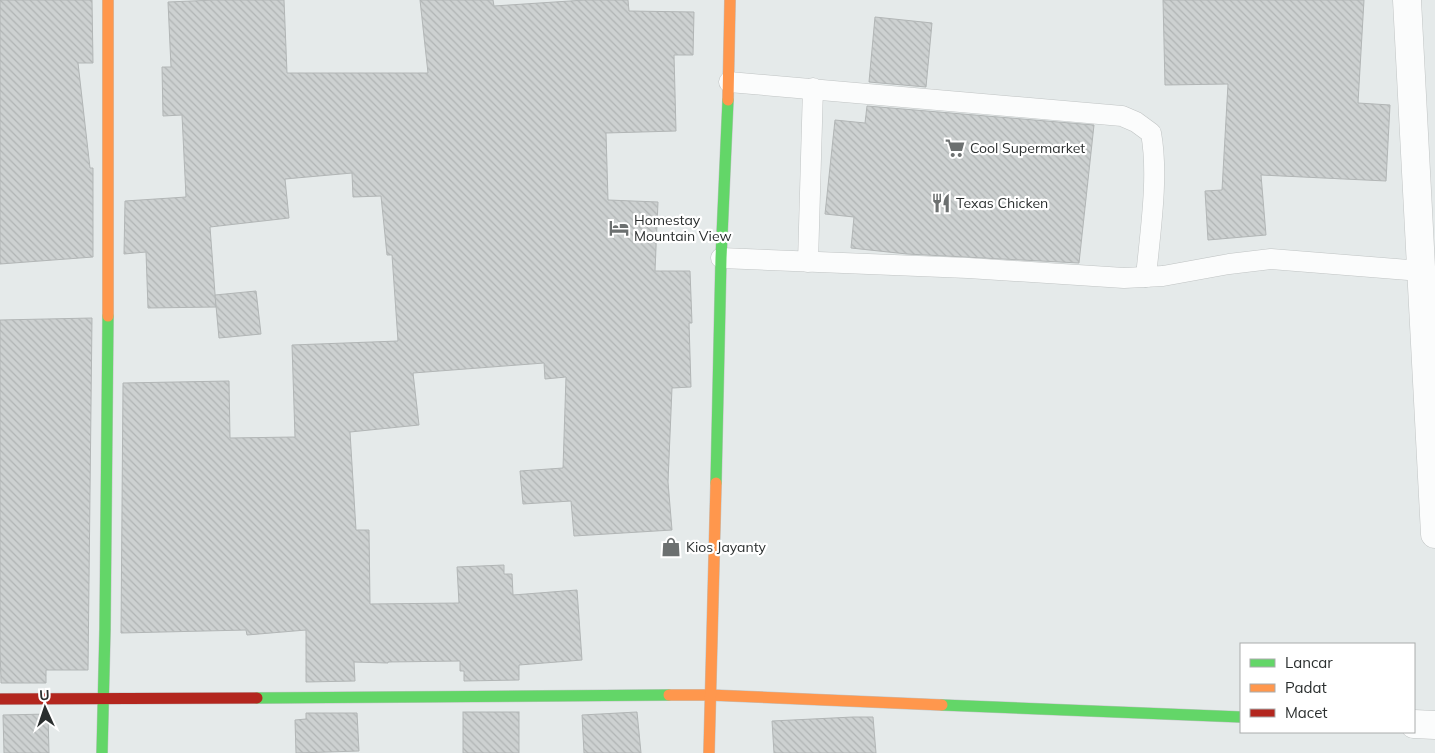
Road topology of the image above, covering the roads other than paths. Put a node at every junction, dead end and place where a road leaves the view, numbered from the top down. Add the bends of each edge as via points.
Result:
1 (108, 0) edge
2 (730, 0) edge
3 (1407, 0) edge
4 (729, 82) junction
5 (813, 88) junction
6 (721, 258) junction
7 (808, 262) junction
8 (1421, 271) junction
9 (1146, 277) junction
10 (1435, 534) edge
11 (709, 694) junction
12 (0, 699) edge
13 (104, 700) junction
14 (1240, 717) edge
15 (1415, 724) edge
16 (1435, 725) edge
17 (102, 753) edge
18 (709, 753) edge

1 - 13 main road
2 - 4 main road
3 - 8 street
4 - 5 lane
4 - 6 main road
5 - 7 lane
5 - 9 lane via 1122,116 1136,122 1151,133 1154,148
6 - 7 lane
6 - 11 main road
7 - 9 lane
8 - 9 lane via 1271,259
8 - 10 street
11 - 13 main road
11 - 14 main road
11 - 18 main road
12 - 13 main road
13 - 17 main road
15 - 16 street

